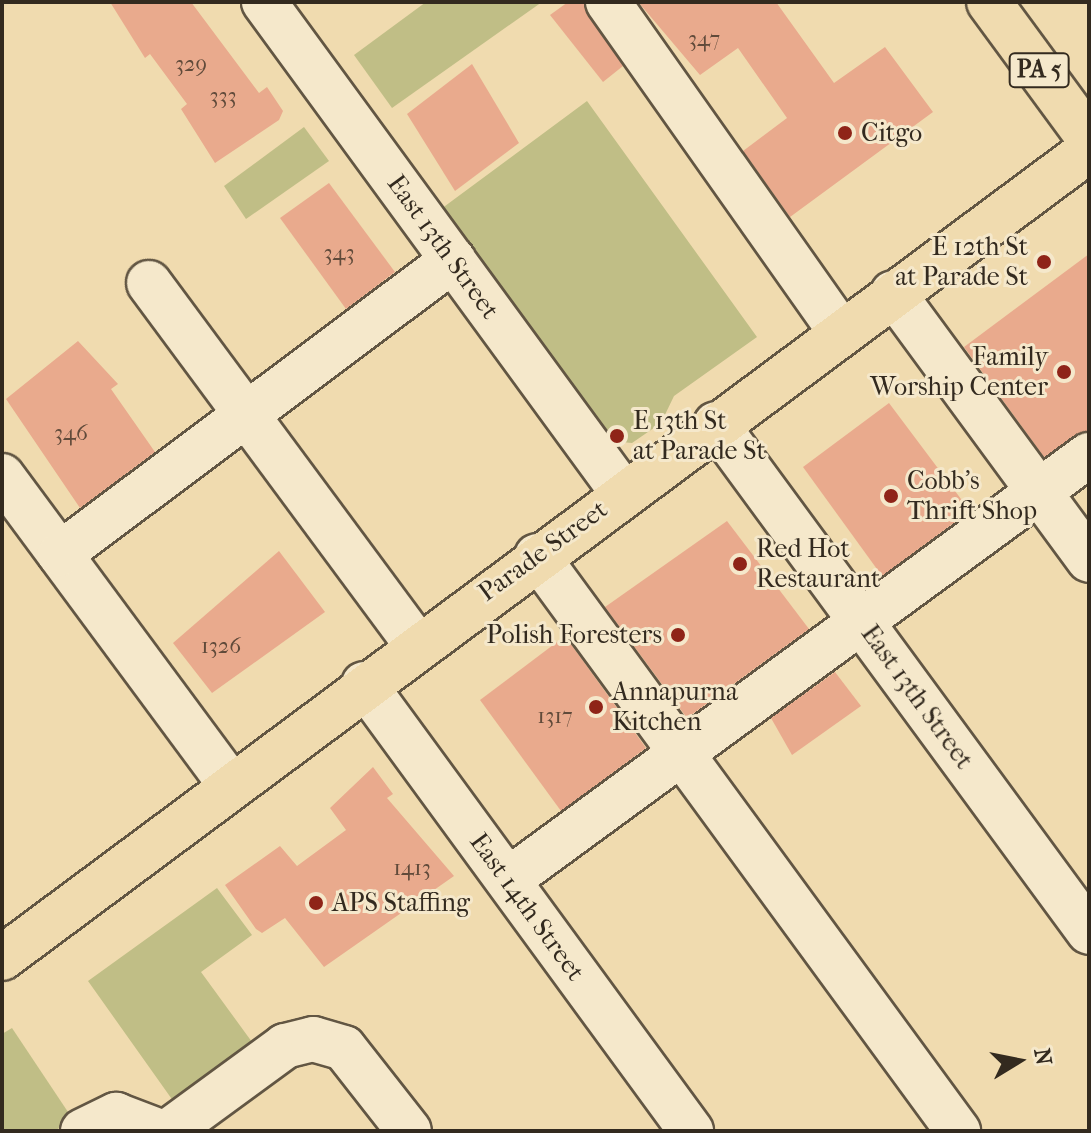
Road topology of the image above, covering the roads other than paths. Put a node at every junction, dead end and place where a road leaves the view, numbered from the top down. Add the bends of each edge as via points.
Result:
1 (264, 2) edge
2 (608, 2) edge
3 (989, 2) edge
4 (1089, 138) edge
5 (1089, 150) edge
6 (453, 260) junction
7 (149, 283) dead end
8 (893, 293) junction
9 (840, 331) junction
10 (248, 414) junction
11 (716, 424) junction
12 (1089, 455) edge
13 (2, 476) edge
14 (1039, 491) junction
15 (623, 493) junction
16 (60, 554) junction
17 (537, 556) junction
18 (1089, 560) edge
19 (861, 621) junction
20 (417, 645) junction
21 (364, 684) junction
22 (681, 753) junction
23 (229, 783) junction
24 (508, 880) junction
25 (1089, 932) edge
26 (2, 958) edge
27 (83, 1131) edge
28 (158, 1131) edge
29 (169, 1131) edge
30 (409, 1131) edge
31 (691, 1131) edge
32 (958, 1131) edge

1 - 6 street, East 13th Street
2 - 9 street
3 - 4 main road, PA 5
5 - 8 main road, Parade Street
6 - 10 street
6 - 15 street, East 13th Street
7 - 10 street
8 - 9 main road, Parade Street
8 - 14 street
9 - 11 main road, Parade Street
10 - 16 street
10 - 20 street
11 - 15 main road, Parade Street
11 - 19 street, East 13th Street
12 - 14 street
13 - 16 street
14 - 18 street
14 - 19 street
15 - 17 main road, Parade Street
16 - 23 street
17 - 20 main road, Parade Street
17 - 22 street
19 - 22 street
19 - 25 street, East 13th Street
20 - 21 main road, Parade Street
21 - 23 main road, Parade Street
21 - 24 street, East 14th Street
22 - 24 street
22 - 32 street
23 - 26 main road, Parade Street
24 - 31 street, East 14th Street
27 - 28 street via 116,1115
29 - 30 street via 285,1046 313,1039 344,1048

